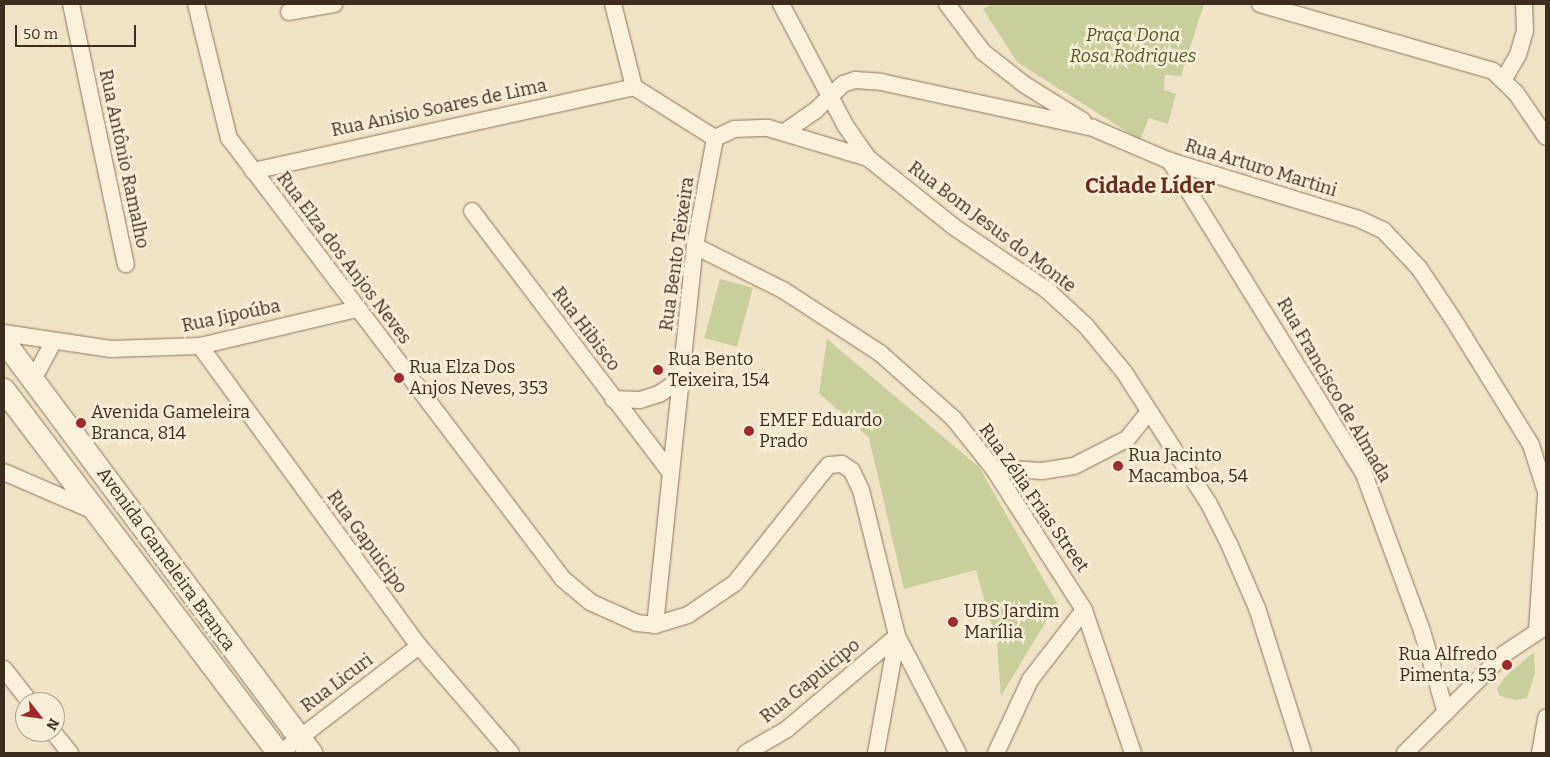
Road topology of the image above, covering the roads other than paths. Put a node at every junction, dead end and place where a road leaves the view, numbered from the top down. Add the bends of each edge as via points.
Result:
1 (71, 4) edge
2 (196, 4) edge
3 (334, 4) edge
4 (613, 4) edge
5 (781, 4) edge
6 (948, 4) edge
7 (1260, 4) edge
8 (1524, 4) edge
9 (289, 12) dead end
10 (1504, 79) junction
11 (634, 87) junction
12 (828, 94) junction
13 (1093, 128) junction
14 (786, 131) junction
15 (1546, 137) edge
16 (715, 138) junction
17 (868, 158) junction
18 (1170, 161) junction
19 (253, 171) junction
20 (472, 211) dead end
21 (696, 246) junction
22 (126, 264) dead end
23 (356, 309) junction
24 (4, 333) edge
25 (4, 341) edge
26 (52, 343) junction
27 (200, 346) junction
28 (34, 378) junction
29 (680, 380) junction
30 (4, 390) edge
31 (613, 399) junction
32 (1149, 412) junction
33 (994, 468) junction
34 (669, 471) junction
35 (4, 472) edge
36 (1546, 492) edge
37 (92, 510) junction
38 (137, 521) junction
39 (112, 538) junction
40 (1084, 610) junction
41 (655, 625) junction
42 (1542, 628) edge
43 (897, 636) junction
44 (419, 646) junction
45 (4, 669) edge
46 (22, 692) edge
47 (1446, 713) junction
48 (1546, 718) edge
49 (61, 742) edge
50 (304, 745) edge
51 (70, 753) edge
52 (279, 753) edge
53 (511, 753) edge
54 (746, 753) edge
55 (876, 753) edge
56 (958, 753) edge
57 (996, 753) edge
58 (1133, 753) edge
59 (1303, 753) edge
60 (1405, 753) edge
61 (1540, 753) edge

1 - 22 street, Rua Antônio Ramalho
2 - 19 street, Rua Elza dos Anjos Neves via 229,138
3 - 9 street
4 - 11 street
5 - 12 street, Rua Bom Jesus do Monte
6 - 13 street via 984,52 1025,85
7 - 10 street via 1472,64
8 - 10 street via 1525,31 1518,54
10 - 15 street
11 - 16 street
11 - 19 street, Rua Anisio Soares de Lima
12 - 13 street, Rua Arturo Martini via 855,80 881,82
12 - 14 street via 814,112
12 - 17 street, Rua Bom Jesus do Monte
13 - 18 street, Rua Arturo Martini
14 - 16 street via 748,127
14 - 17 street
16 - 21 street, Rua Bento Teixeira
17 - 32 street, Rua Bom Jesus do Monte via 954,227 1046,290 1086,326 1124,372
18 - 36 street, Rua Arturo Martini via 1359,218 1383,230 1419,268 1453,319 1531,445
18 - 47 street, Rua Francisco de Almada via 1364,474 1422,631
19 - 23 street, Rua Elza dos Anjos Neves
20 - 31 street, Rua Hibisco
21 - 29 street, Rua Bento Teixeira
21 - 33 street, Rua Zélia Frias Street via 784,290 880,354 954,419
23 - 27 street, Rua Jipoúba
23 - 41 street, Rua Elza dos Anjos Neves via 563,580 612,615
24 - 26 street, Rua Jipoúba
25 - 28 main road, Avenida Gameleira Branca
26 - 27 street, Rua Jipoúba via 111,349
26 - 28 street
27 - 44 street, Rua Gapuicipo
28 - 38 main road, Avenida Gameleira Branca
29 - 31 street via 659,394 640,400
29 - 34 street, Rua Bento Teixeira
30 - 37 main road, Avenida Gameleira Branca
31 - 34 street, Rua Hibisco
32 - 33 street via 1127,439 1074,466 1042,471
32 - 59 street, Rua Bom Jesus do Monte via 1209,504 1230,546 1257,608
33 - 40 street, Rua Zélia Frias Street
34 - 41 street, Rua Bento Teixeira
35 - 37 street
36 - 42 street, Rua Arturo Martini
37 - 39 main road, Avenida Gameleira Branca
38 - 39 main road
38 - 50 main road, Avenida Gameleira Branca
39 - 52 main road, Avenida Gameleira Branca
40 - 57 street via 1030,680
40 - 58 street, Rua Zélia Frias Street
41 - 43 street, Rua Elza dos Anjos Neves via 688,615 735,583 823,472 835,463 852,471 862,490
42 - 47 street via 1504,654
43 - 54 street, Rua Gapuicipo via 787,729
43 - 55 street
43 - 56 street
44 - 50 street, Rua Licuri
44 - 53 street, Rua Gapuicipo
45 - 46 street
47 - 60 street
48 - 61 street
49 - 51 street
50 - 52 street, Rua Licuri

